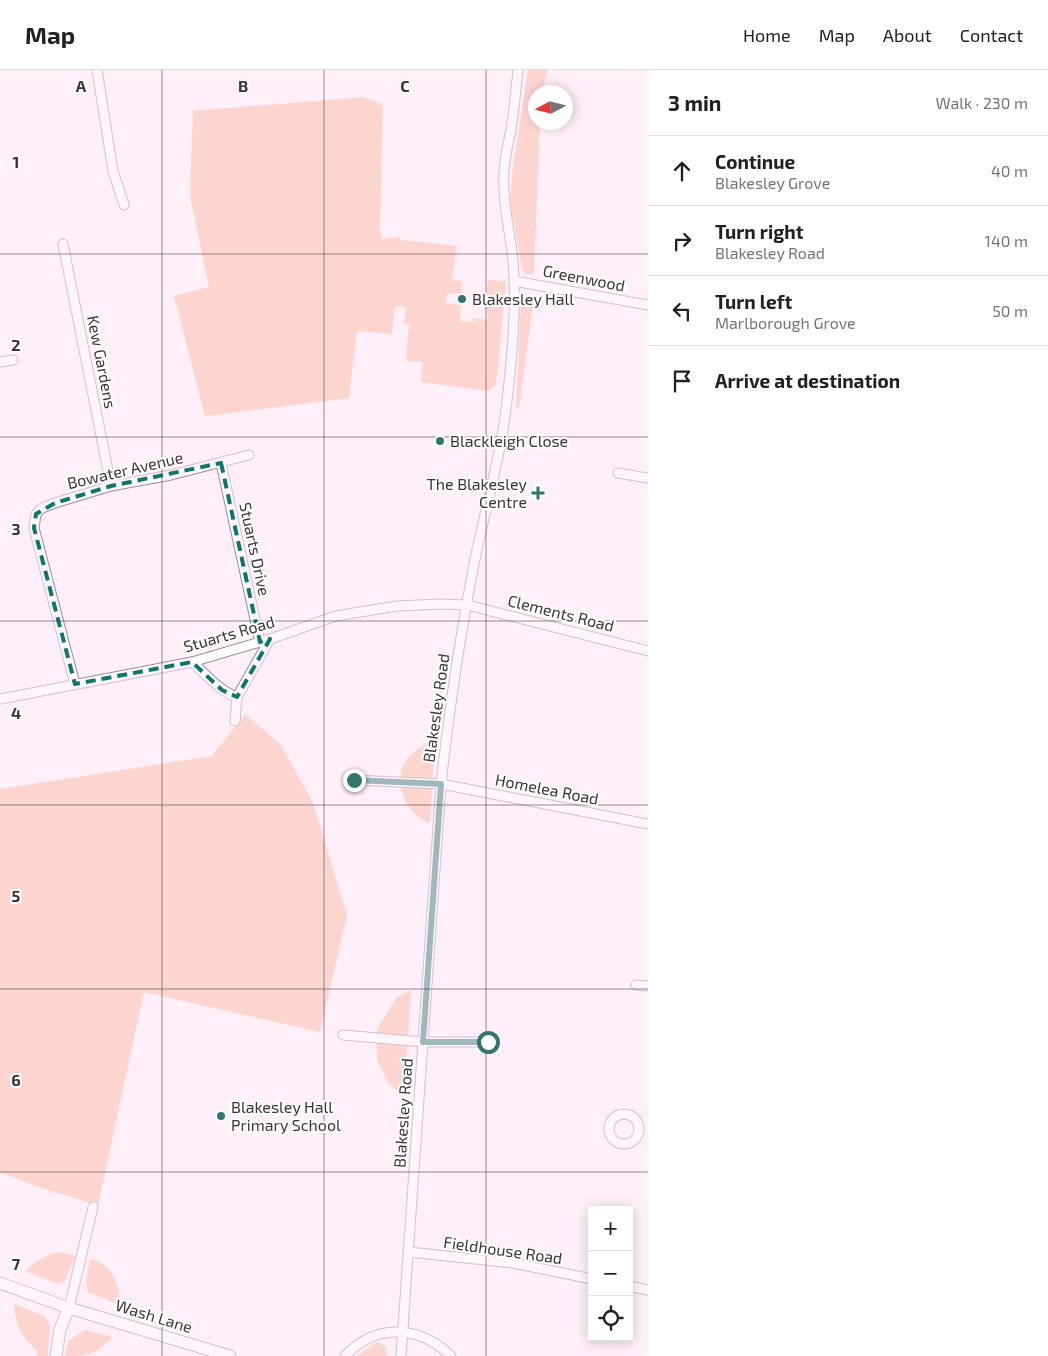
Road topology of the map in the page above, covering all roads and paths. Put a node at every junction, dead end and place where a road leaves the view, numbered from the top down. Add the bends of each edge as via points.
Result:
1 (97, 70) edge
2 (518, 70) edge
3 (124, 205) dead end
4 (63, 244) dead end
5 (514, 281) junction
6 (648, 305) edge
7 (13, 360) dead end
8 (0, 362) edge
9 (249, 455) dead end
10 (221, 463) junction
11 (618, 473) dead end
12 (648, 478) edge
13 (111, 486) junction
14 (466, 605) junction
15 (270, 639) junction
16 (260, 642) junction
17 (648, 650) edge
18 (192, 662) junction
19 (75, 684) junction
20 (237, 697) junction
21 (0, 699) edge
22 (235, 721) dead end
23 (354, 780) dead end
24 (441, 784) junction
25 (648, 824) edge
26 (636, 985) dead end
27 (648, 986) edge
28 (343, 1035) dead end
29 (423, 1042) junction
30 (488, 1042) dead end
31 (93, 1207) dead end
32 (409, 1252) junction
33 (588, 1278) edge
34 (0, 1283) edge
35 (633, 1287) edge
36 (648, 1290) edge
37 (69, 1308) junction
38 (403, 1331) junction
39 (56, 1356) edge
40 (230, 1356) edge
41 (344, 1356) edge
42 (401, 1356) edge
43 (450, 1356) edge

1 - 3 street via 113,171
2 - 5 street, Blakesley Road via 504,171
4 - 13 street, Kew Gardens
5 - 6 street, Greenwood
5 - 14 street, Blakesley Road via 507,403
7 - 8 street
9 - 10 street, Bowater Avenue
10 - 13 street, Bowater Avenue
10 - 16 street, Stuarts Drive
11 - 12 street
13 - 19 street, Bowater Avenue via 55,503 36,514 34,528
14 - 15 street, Stuarts Road via 397,606 336,616
14 - 17 street, Clements Road
14 - 24 street, Blakesley Road
15 - 16 street, Stuarts Road
15 - 20 street
16 - 18 street, Stuarts Road
18 - 19 street, Stuarts Road
18 - 20 street via 222,690
19 - 21 street, Stuarts Road
20 - 22 street
23 - 24 street, Homelea Road
24 - 25 street, Homelea Road
24 - 29 street, Blakesley Road
26 - 27 street
28 - 29 street
29 - 30 street
29 - 32 street, Blakesley Road
31 - 37 street
32 - 33 street, Fieldhouse Road via 513,1263
32 - 38 street, Blakesley Road
34 - 37 street, Wash Lane
35 - 36 street
37 - 39 street via 60,1329
37 - 40 street, Wash Lane
38 - 41 street via 376,1335
38 - 42 street, Blakesley Road
38 - 43 street via 431,1340

